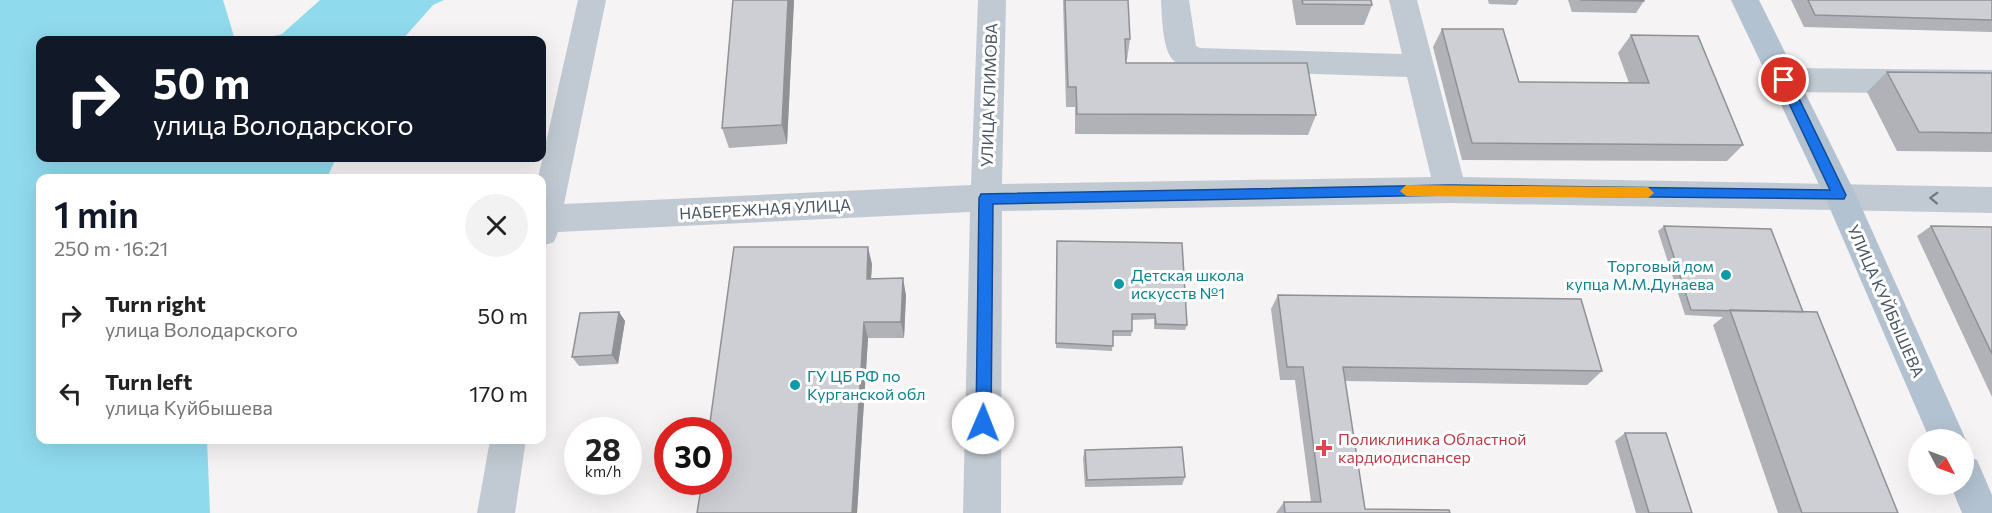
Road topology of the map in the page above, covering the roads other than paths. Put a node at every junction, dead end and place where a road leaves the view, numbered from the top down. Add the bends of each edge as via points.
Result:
1 (592, 0) edge
2 (992, 0) edge
3 (1175, 0) edge
4 (1403, 0) edge
5 (1745, 0) edge
6 (1420, 66) junction
7 (1784, 80) junction
8 (1992, 82) edge
9 (1450, 190) junction
10 (1840, 195) junction
11 (986, 198) junction
12 (1992, 200) edge
13 (546, 207) edge
14 (546, 225) edge
15 (1943, 429) edge
16 (507, 444) edge
17 (1973, 495) edge
18 (496, 513) edge
19 (982, 513) edge
20 (1981, 513) edge

1 - 13 street, НАБЕРЕЖНАЯ УЛИЦА
2 - 11 street, УЛИЦА КЛИМОВА
3 - 6 street via 1179,39 1185,53 1197,59
4 - 6 street
5 - 7 main road, УЛИЦА КУЙБЫШЕВА
6 - 9 street
7 - 8 street
7 - 10 main road, УЛИЦА КУЙБЫШЕВА
9 - 10 street, НАБЕРЕЖНАЯ УЛИЦА
9 - 11 street, НАБЕРЕЖНАЯ УЛИЦА
12 -> 10 street, НАБЕРЕЖНАЯ УЛИЦА
10 - 15 main road, УЛИЦА КУЙБЫШЕВА
11 - 14 street, НАБЕРЕЖНАЯ УЛИЦА
11 - 19 street, УЛИЦА КЛИМОВА
16 - 18 street
17 - 20 main road

